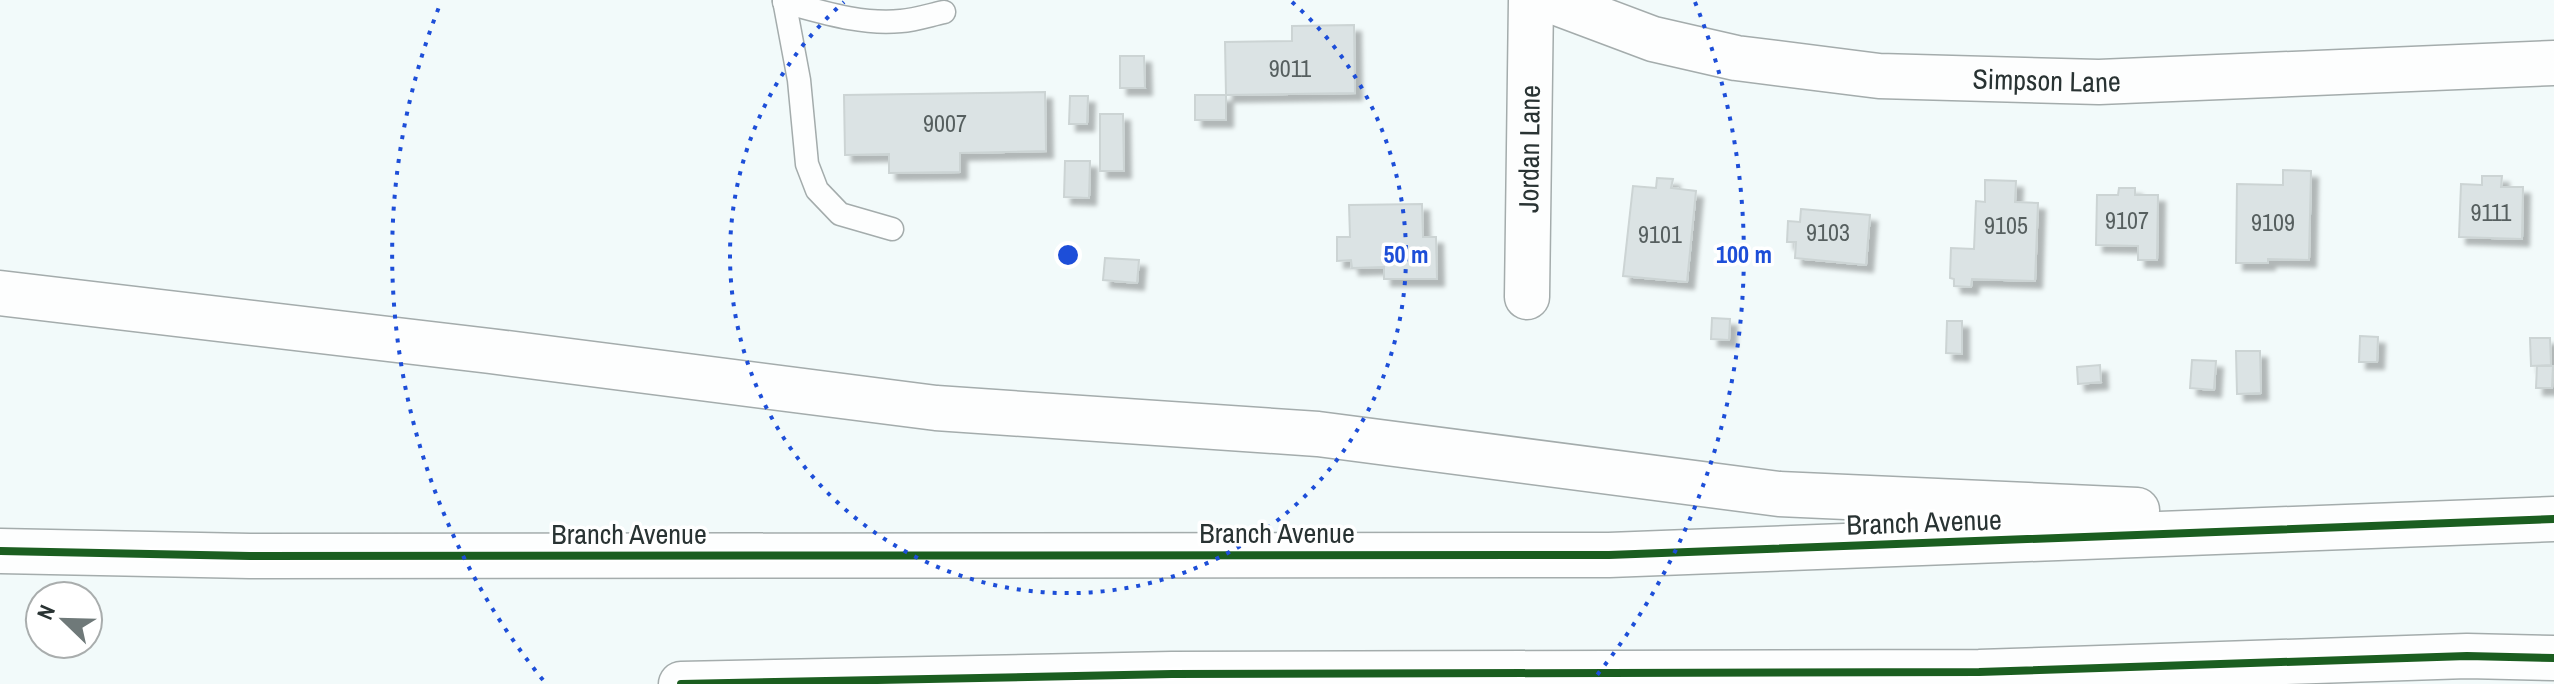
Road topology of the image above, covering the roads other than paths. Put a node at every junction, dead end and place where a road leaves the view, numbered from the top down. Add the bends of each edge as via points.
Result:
1 (1531, 0) edge
2 (1549, 0) edge
3 (784, 1) edge
4 (944, 12) dead end
5 (2554, 63) edge
6 (892, 229) dead end
7 (0, 293) edge
8 (1527, 297) dead end
9 (2554, 519) edge
10 (2435, 524) junction
11 (0, 551) edge
12 (2554, 658) edge
13 (1788, 672) junction
14 (681, 684) edge
15 (1663, 684) edge

1 - 8 main road, Jordan Lane
2 - 5 main road, Simpson Lane via 1694,49 1879,76 2099,82
3 - 4 lane via 873,22
3 - 6 lane via 807,164 817,190 840,214
7 - 10 main road via 936,408 1318,434 1779,494
9 - 10 main road, Branch Avenue
10 - 11 main road, Branch Avenue via 1609,555 250,556
12 - 13 main road
13 - 14 main road via 1172,674
13 - 15 main road

